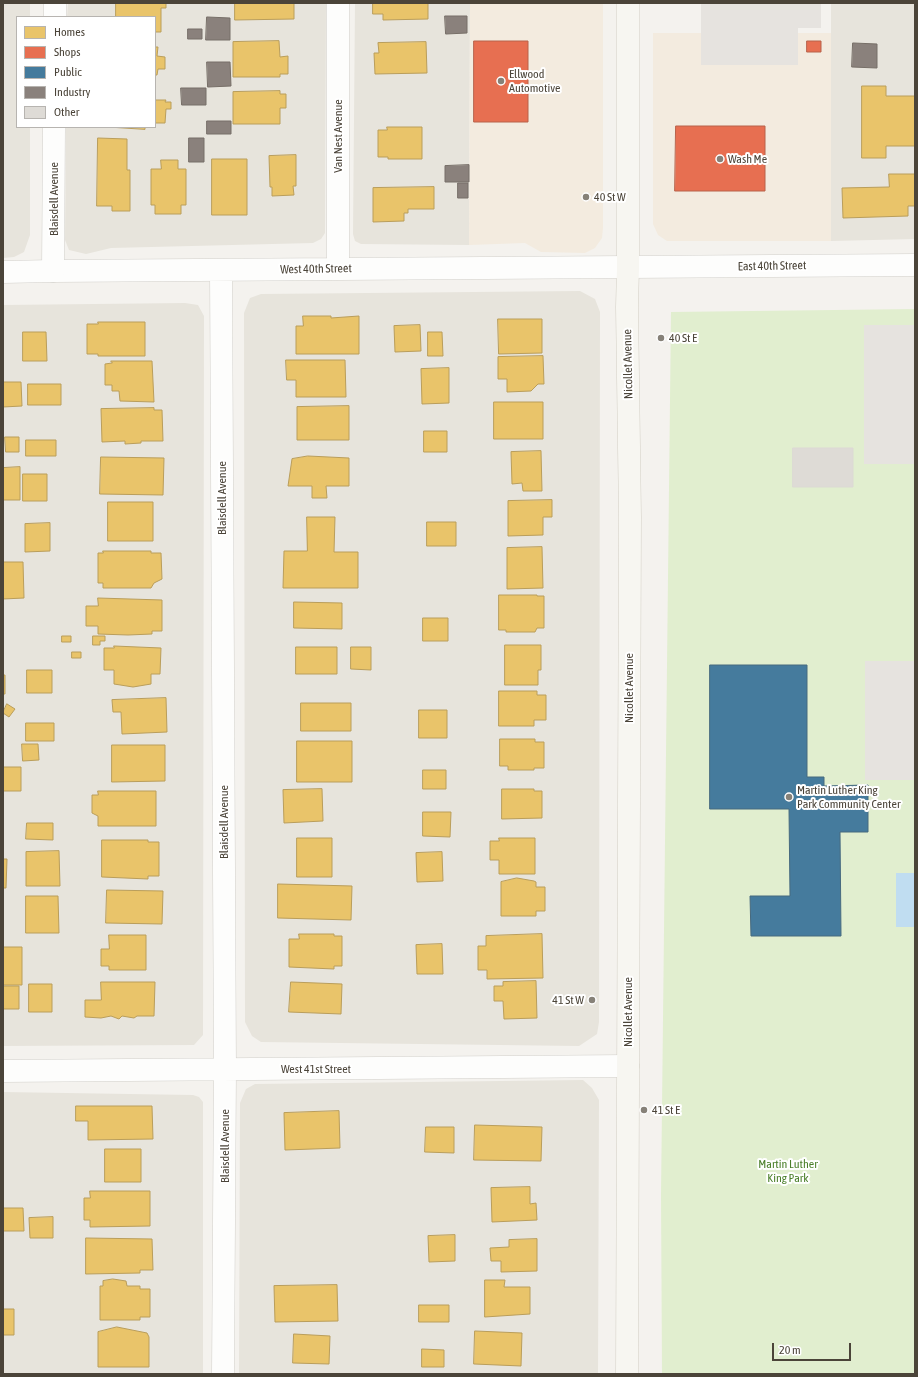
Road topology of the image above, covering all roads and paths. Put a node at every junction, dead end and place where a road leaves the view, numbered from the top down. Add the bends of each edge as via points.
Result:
1 (55, 3) edge
2 (338, 3) edge
3 (628, 3) edge
4 (55, 16) edge
5 (54, 128) edge
6 (915, 265) edge
7 (338, 268) junction
8 (628, 268) junction
9 (221, 270) junction
10 (53, 271) junction
11 (3, 272) edge
12 (628, 1066) junction
13 (225, 1070) junction
14 (3, 1072) edge
15 (223, 1374) edge
16 (627, 1374) edge

1 - 4 street
2 - 7 street, Van Nest Avenue
3 - 8 main road, Nicollet Avenue
5 - 10 street, Blaisdell Avenue
6 - 8 street, East 40th Street
7 - 8 street, West 40th Street
7 - 9 street, West 40th Street
8 - 12 main road, Nicollet Avenue
9 - 10 street, West 40th Street
9 - 13 street, Blaisdell Avenue
10 - 11 street, West 40th Street
12 - 13 street, West 41st Street
12 - 16 main road, Nicollet Avenue
13 - 14 street, West 41st Street
13 - 15 street, Blaisdell Avenue

